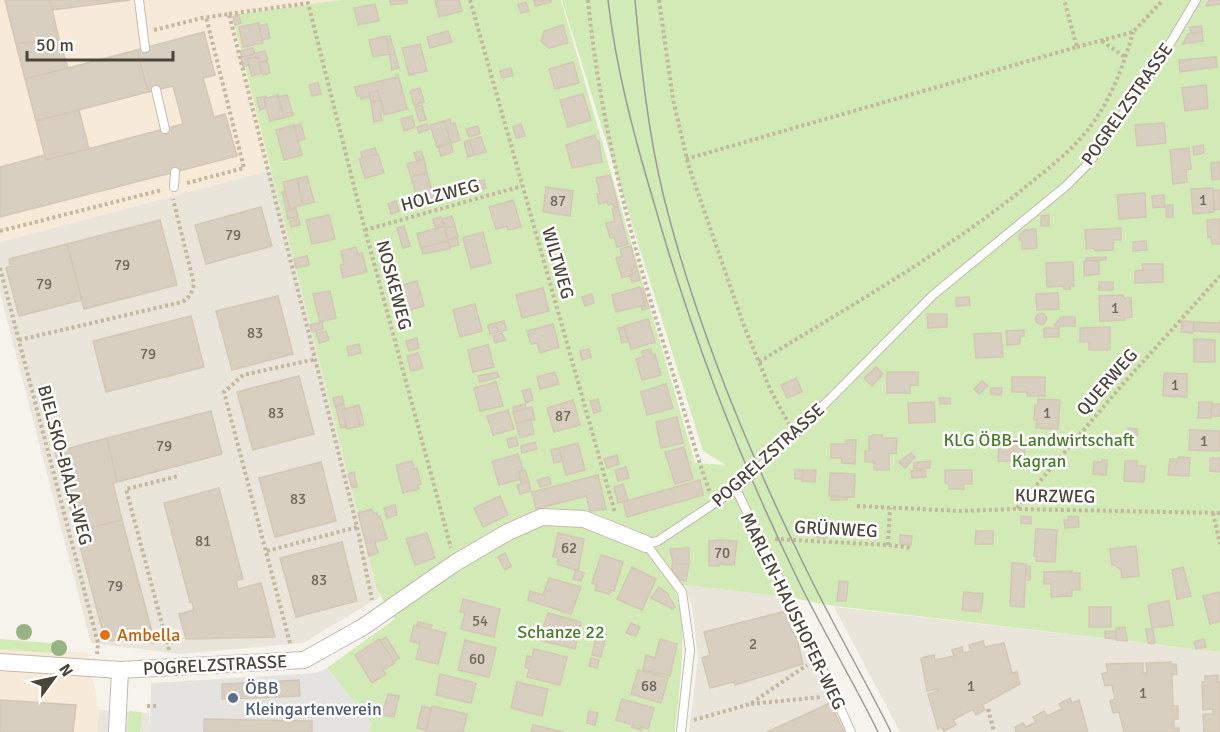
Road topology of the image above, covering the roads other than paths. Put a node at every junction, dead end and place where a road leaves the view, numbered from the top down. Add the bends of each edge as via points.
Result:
1 (139, 0) edge
2 (1196, 0) edge
3 (146, 48) dead end
4 (156, 90) dead end
5 (165, 129) dead end
6 (175, 172) dead end
7 (174, 187) road end
8 (736, 489) junction
9 (646, 544) junction
10 (0, 662) edge
11 (120, 670) junction
12 (681, 728) edge
13 (117, 732) edge
14 (851, 732) edge

1 - 3 lane
2 - 8 lane, POGRELZSTRASSE via 1089,163 933,295
4 - 5 lane
6 - 7 lane
8 - 9 lane, POGRELZSTRASSE via 658,542
8 - 14 lane, MARLEN-HAUSHOFER-WEG
9 - 11 street, POGRELZSTRASSE via 584,519 542,517 455,563 363,627 304,660
9 - 12 lane via 682,592 690,650
10 - 11 street, POGRELZSTRASSE
11 - 13 street

